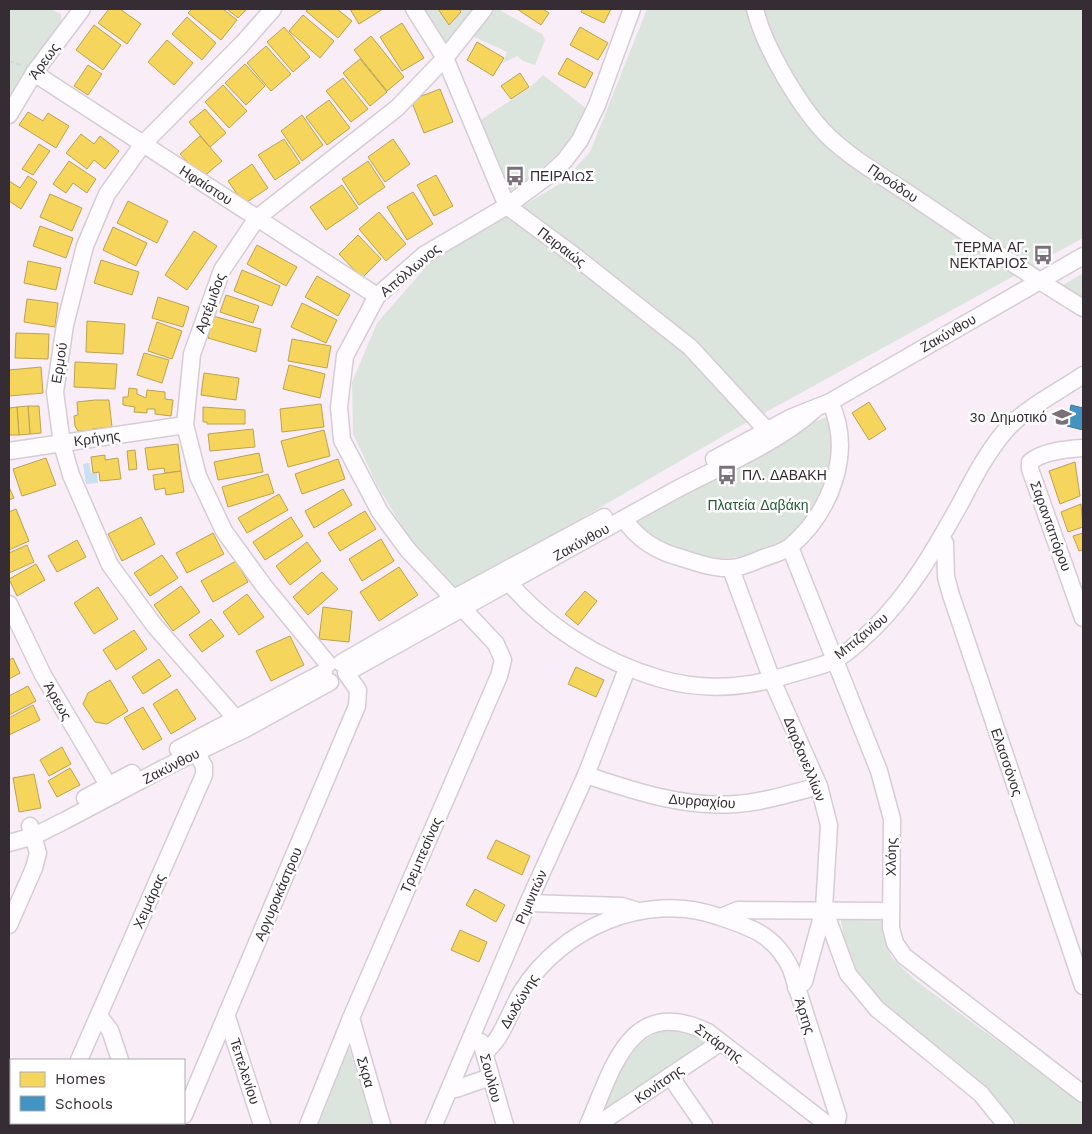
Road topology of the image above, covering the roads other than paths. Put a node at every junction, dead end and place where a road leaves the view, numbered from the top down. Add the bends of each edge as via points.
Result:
1 (82, 9) edge
2 (273, 9) edge
3 (414, 9) edge
4 (484, 9) edge
5 (632, 9) edge
6 (755, 9) edge
7 (445, 58) junction
8 (34, 73) junction
9 (9, 115) edge
10 (143, 144) junction
11 (507, 206) junction
12 (257, 218) junction
13 (1083, 256) edge
14 (1038, 280) junction
15 (377, 296) junction
16 (1083, 308) edge
17 (1083, 375) edge
18 (830, 402) junction
19 (814, 410) junction
20 (749, 411) junction
21 (790, 418) junction
22 (185, 425) junction
23 (771, 434) junction
24 (749, 440) junction
25 (62, 444) junction
26 (1083, 448) edge
27 (9, 451) edge
28 (624, 519) junction
29 (941, 538) junction
30 (790, 547) junction
31 (731, 569) junction
32 (505, 577) junction
33 (458, 603) junction
34 (9, 604) edge
35 (1083, 618) edge
36 (836, 660) junction
37 (627, 669) junction
38 (334, 671) junction
39 (772, 680) junction
40 (241, 725) junction
41 (194, 748) junction
42 (586, 776) junction
43 (819, 786) junction
44 (111, 790) junction
45 (32, 831) junction
46 (9, 832) edge
47 (9, 843) edge
48 (9, 853) edge
49 (528, 903) junction
50 (824, 909) junction
51 (636, 910) junction
52 (891, 911) junction
53 (721, 917) junction
54 (9, 925) edge
55 (1077, 948) edge
56 (1083, 986) edge
57 (796, 988) junction
58 (99, 1016) junction
59 (227, 1017) junction
60 (351, 1018) junction
61 (473, 1033) junction
62 (721, 1042) junction
63 (484, 1052) junction
64 (80, 1059) edge
65 (120, 1059) edge
66 (670, 1076) junction
67 (490, 1077) junction
68 (450, 1088) junction
69 (1083, 1094) edge
70 (185, 1113) edge
71 (621, 1119) edge
72 (262, 1125) edge
73 (308, 1125) edge
74 (382, 1125) edge
75 (434, 1125) edge
76 (505, 1125) edge
77 (588, 1125) edge
78 (593, 1125) edge
79 (598, 1125) edge
80 (704, 1125) edge
81 (828, 1125) edge
82 (836, 1125) edge
83 (1006, 1125) edge

1 - 8 street, Άρεως
2 - 10 street, Ερμού
3 - 7 street
4 - 7 street, Αρτέμιδος
5 - 11 street, Απόλλωνος via 597,105 580,140 549,175
6 - 14 street, Προόδου via 758,23 792,89 828,136 870,168
7 - 11 street
7 - 12 street, Αρτέμιδος via 397,108
8 - 9 street, Άρεως
8 - 10 street, Ηφαίστου
10 - 12 street, Ηφαίστου
10 - 25 street, Ερμού via 107,194 85,246 65,326 55,392
11 - 15 street, Απόλλωνος via 424,255
11 - 20 street, Πειραιώς via 690,347
12 - 15 street, Ηφαίστου
12 - 22 street, Αρτέμιδος via 222,270 192,354
13 - 14 street, Ζακύνθου
14 - 16 street, Προόδου
14 - 18 street, Ζακύνθου
15 - 33 street, Απόλλωνος via 345,356 339,408 342,440 380,512 408,550
17 - 29 street, Μπιζανίου via 1007,429 978,470
18 - 19 street, Ζακύνθου
18 - 30 street via 841,440 839,470 827,499
19 - 21 street, Ζακύνθου
19 - 23 street, Ζακύνθου via 794,427
20 - 21 street via 769,418
20 - 23 street, Πειραιώς
20 - 24 street via 753,423
21 - 23 street, Ζακύνθου
22 - 25 street, Κρήνης
22 - 38 street, Αρτέμιδος via 198,476 224,531 264,586
23 - 24 street, Ζακύνθου
23 - 28 street, Ζακύνθου
24 - 32 street, Ζακύνθου
25 - 27 street, Κρήνης
25 - 40 street, Ερμού via 85,511 110,565 154,625
26 - 35 street, Σαρανταπόρου via 1064,449 1030,462
28 - 31 street via 631,530 661,552
28 - 32 street, Ζακύνθου
29 - 36 street, Μπιζανίου via 916,579 890,612
29 - 55 street, Ελασσόνος via 945,543 946,577 951,595
30 - 31 street
30 - 36 street, Χλόης
31 - 39 street, Δαρδανελλίων
32 - 33 street, Ζακύνθου
32 - 37 street, Μπιζανίου via 535,610 583,646
33 - 38 street, Ζακύνθου
33 - 60 street, Τρεμπεσίνας via 496,644 503,660 499,676
34 - 44 street, Άρεως via 43,676
36 - 39 street, Μπιζανίου
36 - 52 street, Χλόης via 879,771 892,819
37 - 39 street, Μπιζανίου via 685,686 731,687
37 - 42 street, Ριμινιτών
38 - 40 street, Ζακύνθου
38 - 59 street, Αργυροκάστρου via 358,690 357,706
39 - 43 street, Δαρδανελλίων
40 - 41 street, Ζακύνθου
41 - 44 street, Ζακύνθου
41 - 58 street, Χειμάρας via 204,766 204,775
42 - 43 street, Δυρραχίου via 651,797 726,804 770,799
42 - 49 street, Ριμινιτών
43 - 50 street, Δαρδανελλίων via 829,825
44 - 45 street, Ζακύνθου
45 - 46 street, Ζακύνθου
45 - 47 street, Ζακύνθου
45 - 48 street
45 - 54 street via 38,853
49 - 51 street, Δωδώνης via 622,906
49 - 61 street, Ριμινιτών
50 - 52 street
50 - 53 street via 738,910
50 - 57 street, Άρτης via 804,982
50 - 83 street, Δαρδανελλίων via 848,974 877,1009 981,1094
51 - 53 street, Δωδώνης via 682,909
51 - 63 street, Δωδώνης via 580,934 550,956 522,991 493,1046
52 - 69 street, Χλόης via 895,944 904,956
53 - 57 street, Δωδώνης via 749,926 777,946 787,961
55 - 56 street, Ελασσόνος
57 - 82 street, Άρτης via 838,1116
58 - 64 street, Χειμάρας
58 - 65 street via 110,1030
59 - 70 street, Αργυροκάστρου
59 - 72 street, Τεπελενίου
60 - 73 street, Τρεμπεσίνας
60 - 74 street, Σκρα
61 - 63 street, Σουλίου via 480,1039
61 - 68 street, Ριμινιτών
62 - 66 street, Κονίτσης
62 - 77 street, Σπάρτης via 690,1023 674,1020 647,1026 626,1044
62 - 81 street, Σπάρτης
63 - 67 street, Σουλίου
66 - 71 street, Κονίτσης
66 - 80 street
67 - 68 street via 456,1089
67 - 76 street, Σουλίου
68 - 75 street, Ριμινιτών
71 - 79 street, Κονίτσης
77 - 78 street

